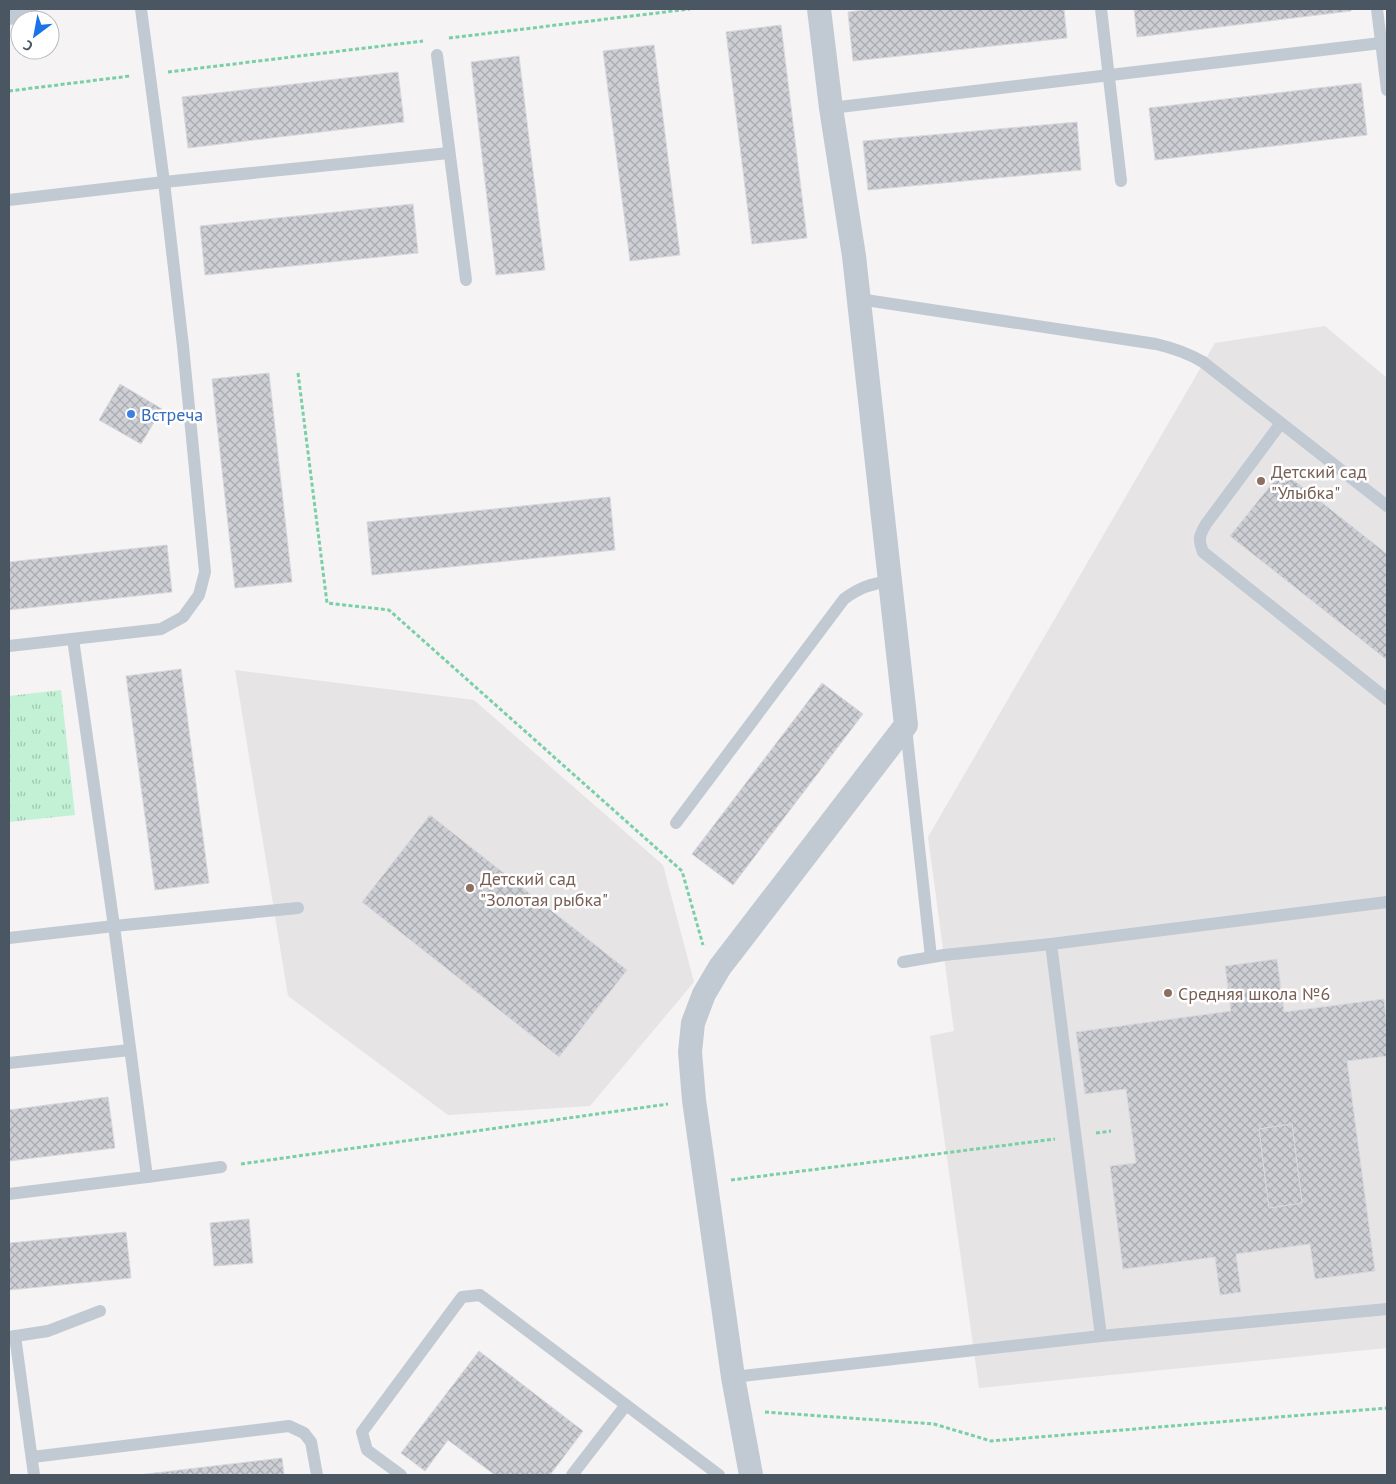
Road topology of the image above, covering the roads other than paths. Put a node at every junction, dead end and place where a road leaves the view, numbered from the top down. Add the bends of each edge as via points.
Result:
1 (23, 9) edge
2 (141, 9) edge
3 (819, 9) edge
4 (1101, 9) edge
5 (1377, 9) edge
6 (9, 10) edge
7 (1381, 43) junction
8 (437, 55) dead end
9 (1109, 75) junction
10 (1387, 90) edge
11 (831, 108) junction
12 (450, 153) junction
13 (1121, 181) dead end
14 (164, 182) junction
15 (9, 200) edge
16 (466, 280) dead end
17 (859, 299) junction
18 (1281, 423) junction
19 (1387, 506) edge
20 (890, 581) junction
21 (73, 639) junction
22 (9, 646) edge
23 (1387, 699) edge
24 (906, 725) junction
25 (676, 823) dead end
26 (1387, 902) edge
27 (298, 908) dead end
28 (114, 926) junction
29 (9, 938) edge
30 (1051, 944) junction
31 (930, 957) junction
32 (903, 962) dead end
33 (130, 1050) junction
34 (9, 1063) edge
35 (220, 1168) road end
36 (147, 1177) junction
37 (9, 1194) edge
38 (1387, 1309) edge
39 (100, 1311) dead end
40 (1101, 1336) junction
41 (12, 1337) edge
42 (734, 1376) junction
43 (626, 1405) junction
44 (32, 1457) junction
45 (34, 1475) edge
46 (316, 1475) edge
47 (401, 1475) edge
48 (572, 1475) edge
49 (719, 1475) edge
50 (751, 1475) edge

1 - 6 street
2 - 14 lane
3 - 11 street
4 - 9 lane
5 - 7 lane
7 - 9 lane
7 - 10 lane
8 - 12 lane
9 - 11 lane
9 - 13 lane
11 - 17 street
12 - 14 lane
12 - 16 lane
14 - 15 lane
14 - 21 lane via 205,572 199,595 183,617 161,629
17 - 18 lane via 1178,350 1203,362
17 - 20 street
18 - 19 lane
18 - 23 lane via 1206,524 1198,542 1203,552
20 - 24 street
20 - 25 lane via 872,584 844,599
21 - 22 lane
21 - 28 lane
24 - 31 lane
24 - 42 street via 720,967 704,994 693,1023 690,1052 694,1100
26 - 30 lane
27 - 28 lane
28 - 29 lane
28 - 33 lane
30 - 31 lane
30 - 40 lane
31 - 32 lane
33 - 34 lane
33 - 36 lane
35 - 36 lane
36 - 37 lane
38 - 40 lane
39 - 41 lane via 48,1332
40 - 42 lane
41 - 44 lane
42 - 50 street
43 - 47 lane via 480,1295 462,1297 362,1432 367,1450
43 - 48 lane
43 - 49 lane
44 - 45 lane
44 - 46 lane via 289,1426 304,1433 311,1442

